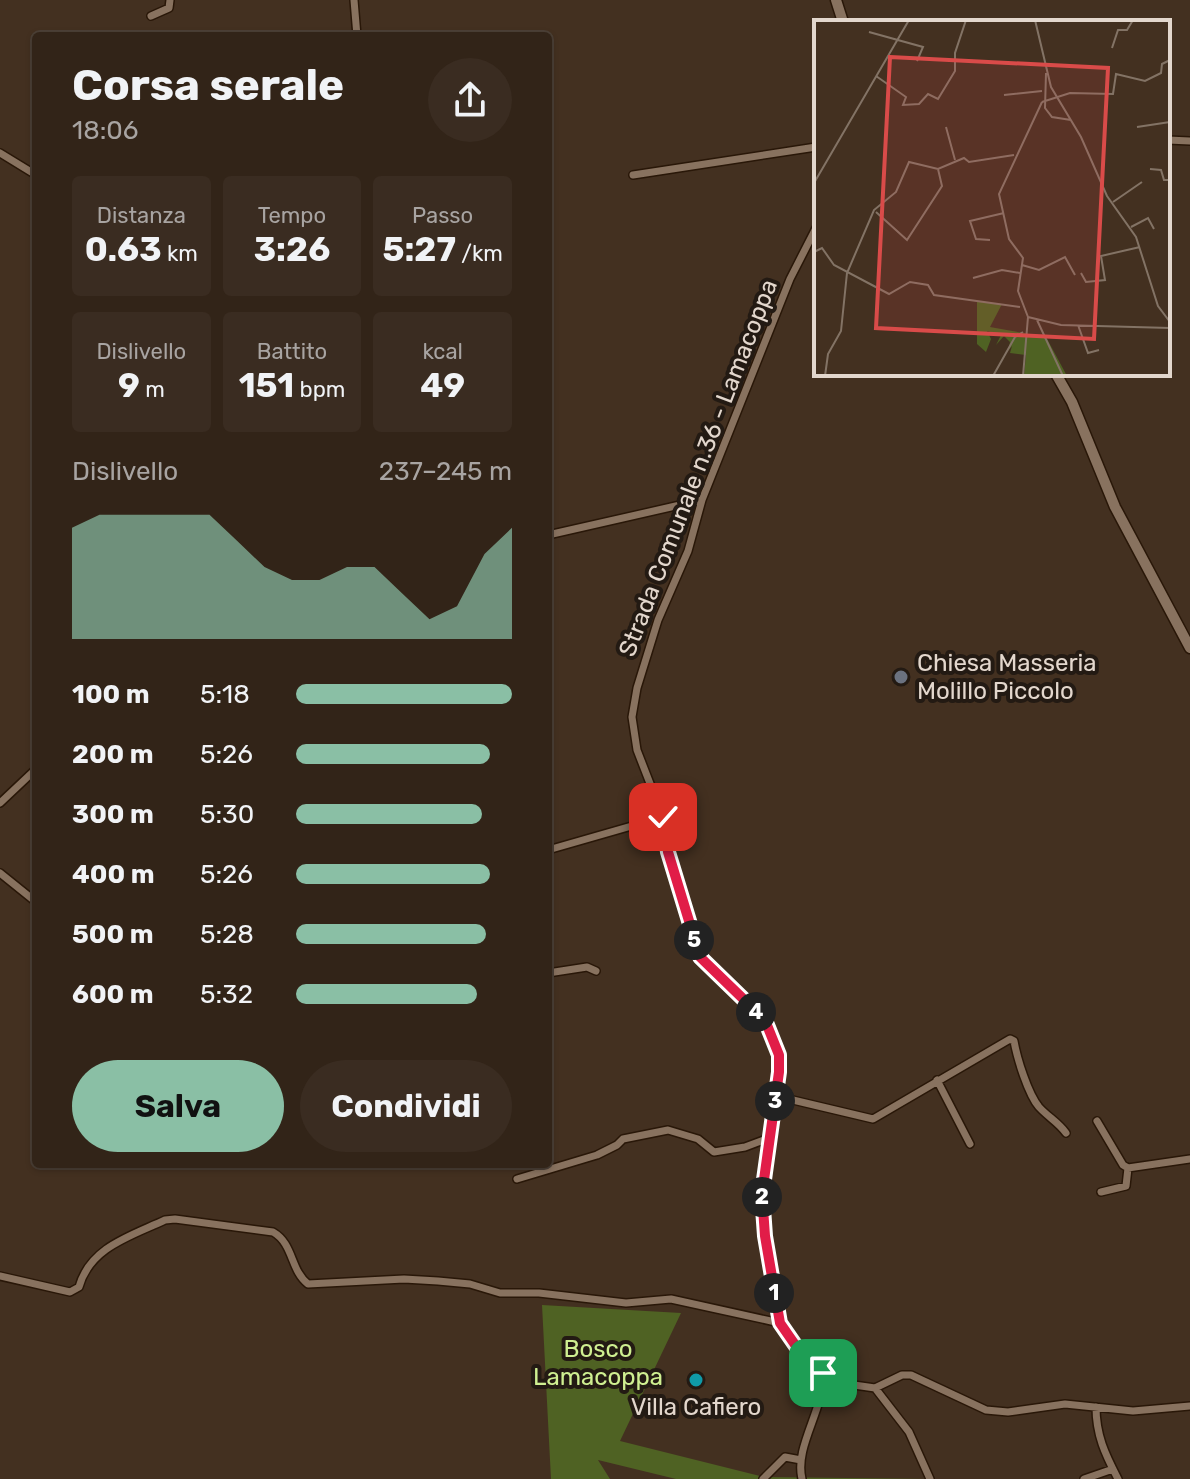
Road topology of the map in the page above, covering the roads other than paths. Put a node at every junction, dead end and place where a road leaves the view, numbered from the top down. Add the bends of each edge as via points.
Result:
1 (170, 0) edge
2 (354, 0) edge
3 (836, 0) edge
4 (151, 16) dead end
5 (842, 20) edge
6 (357, 32) edge
7 (1170, 140) edge
8 (1190, 141) edge
9 (814, 147) edge
10 (0, 153) edge
11 (32, 173) edge
12 (633, 175) dead end
13 (814, 232) edge
14 (1057, 376) edge
15 (702, 500) junction
16 (552, 534) edge
17 (1190, 648) edge
18 (32, 773) edge
19 (0, 803) edge
20 (663, 817) junction
21 (552, 849) edge
22 (0, 873) edge
23 (32, 899) edge
24 (596, 971) dead end
25 (552, 972) edge
26 (937, 1080) junction
27 (776, 1096) junction
28 (1097, 1121) dead end
29 (1066, 1133) dead end
30 (769, 1138) junction
31 (970, 1144) dead end
32 (1190, 1159) edge
33 (1128, 1168) junction
34 (517, 1179) dead end
35 (1101, 1192) dead end
36 (0, 1276) edge
37 (780, 1323) junction
38 (823, 1373) junction
39 (875, 1388) junction
40 (1190, 1406) edge
41 (1096, 1407) junction
42 (801, 1460) junction
43 (1113, 1469) junction
44 (763, 1479) edge
45 (802, 1479) edge
46 (930, 1479) edge
47 (1084, 1479) edge
48 (1118, 1479) edge

1 - 4 street via 169,8
2 - 6 street
3 - 5 main road
7 - 8 street
9 - 12 street
10 - 11 street
13 - 15 street, Strada Comunale n.36 - Lamacoppa
14 - 17 main road via 1115,507
15 - 16 street
15 - 20 street, Strada Comunale n.36 - Lamacoppa via 688,551 658,620 632,717 637,750
18 - 19 street
20 - 21 street
20 - 27 street, Strada Comunale n.36 - Lamacoppa via 668,852 700,957 765,1020 774,1037 779,1055
22 - 23 street
24 - 25 street via 587,967
26 - 27 street via 873,1119
26 - 29 street via 1010,1039 1034,1100
26 - 31 street
27 - 30 street, Strada Comunale n.36 - Lamacoppa
28 - 33 street
30 - 34 street via 714,1152 698,1139 668,1130 623,1139 597,1155
30 - 37 street, Strada Comunale n.36 - Lamacoppa via 762,1217
32 - 33 street
33 - 35 street via 1126,1186
36 - 37 street via 70,1292 105,1249 175,1219 273,1232 286,1241 308,1284 404,1279 626,1303 671,1299
37 - 38 street, Strada Comunale n.36 - Lamacoppa
38 - 39 street via 840,1383
38 - 42 street via 824,1389
39 - 41 street via 911,1375 986,1410
39 - 46 street via 909,1432
40 - 41 street via 1133,1411
41 - 43 street via 1096,1429
42 - 44 street via 785,1457
42 - 45 street
43 - 47 street
43 - 48 street

